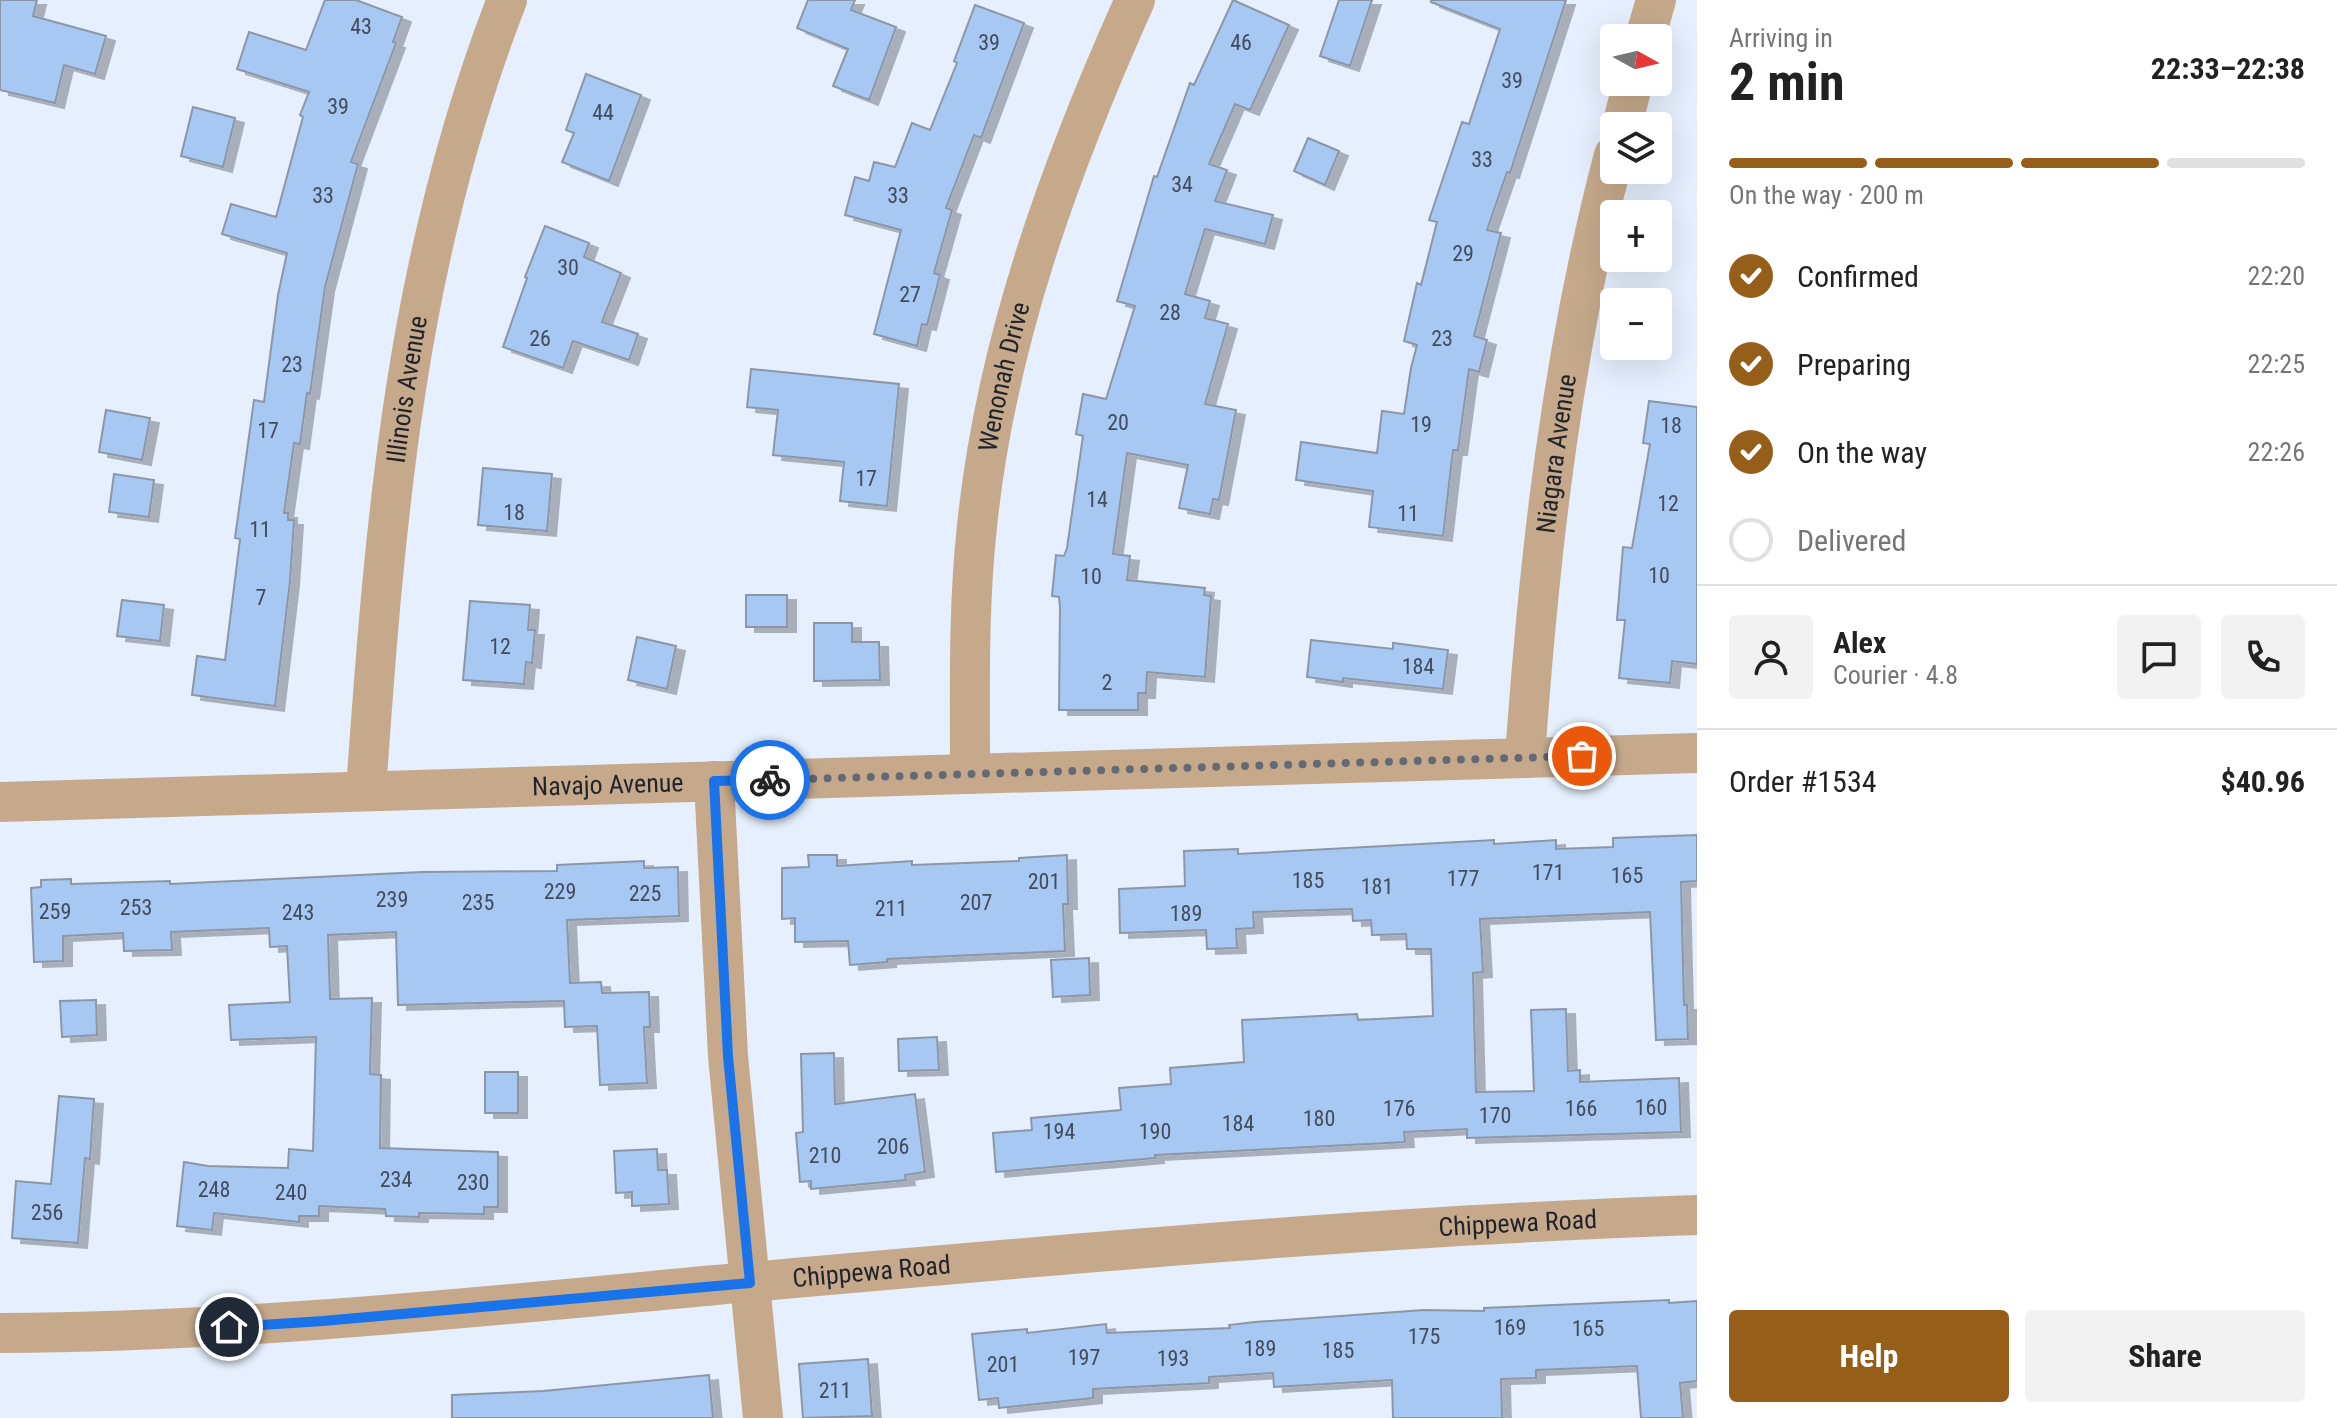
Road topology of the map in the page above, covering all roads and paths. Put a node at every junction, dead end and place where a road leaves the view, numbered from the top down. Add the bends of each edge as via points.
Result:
1 (507, 0) edge
2 (1135, 0) edge
3 (1656, 0) edge
4 (1649, 24) edge
5 (1607, 184) edge
6 (1697, 753) edge
7 (1525, 758) junction
8 (970, 774) junction
9 (714, 781) junction
10 (366, 791) junction
11 (0, 802) edge
12 (1697, 1215) edge
13 (750, 1283) junction
14 (0, 1333) edge
15 (763, 1418) edge

1 - 10 street, Illinois Avenue via 463,128 412,346 386,533
2 - 8 street, Wenonah Drive via 1061,179 1020,304 994,410 973,578
3 - 4 street
5 - 7 street, Niagara Avenue via 1554,457
6 - 7 street, Navajo Avenue
7 - 8 street, Navajo Avenue
8 - 9 street, Navajo Avenue
9 - 10 street, Navajo Avenue
9 - 13 street via 728,1056
10 - 11 street, Navajo Avenue
12 - 13 street, Chippewa Road via 1315,1234
13 - 14 street, Chippewa Road via 276,1325
13 - 15 street

